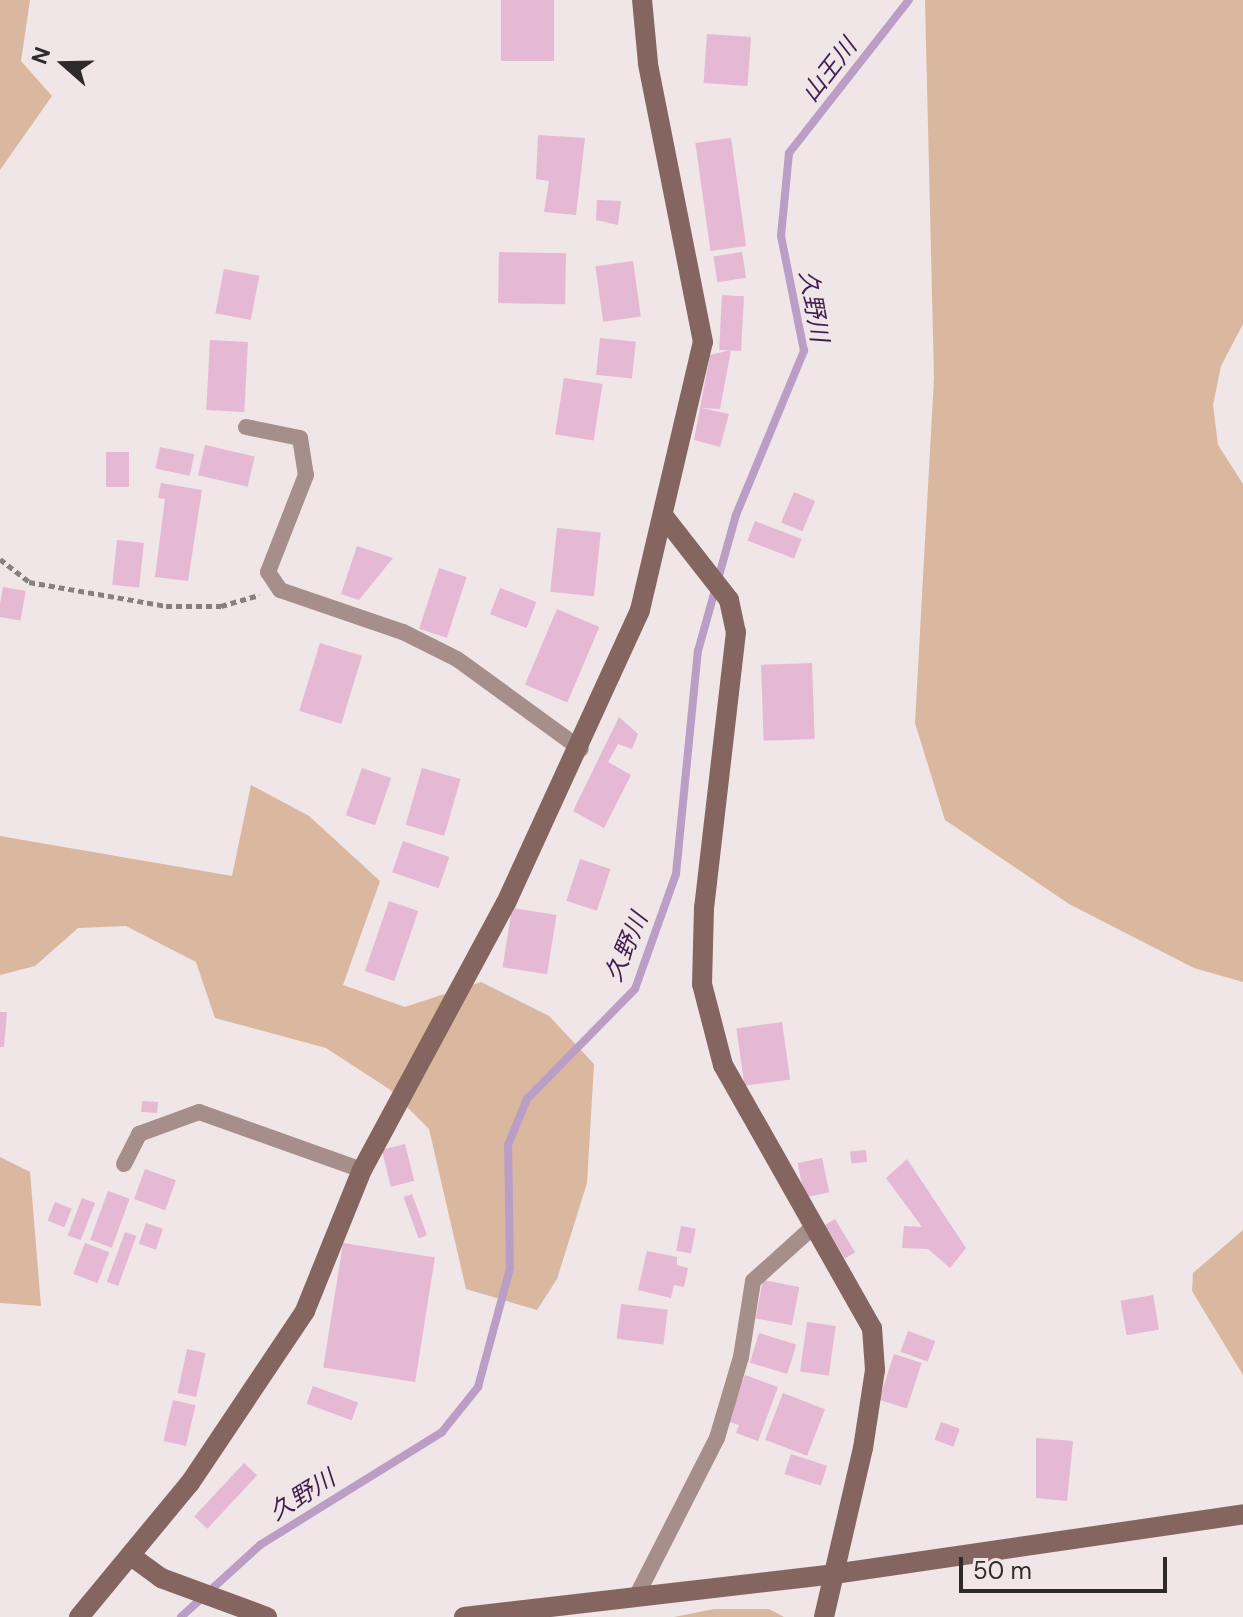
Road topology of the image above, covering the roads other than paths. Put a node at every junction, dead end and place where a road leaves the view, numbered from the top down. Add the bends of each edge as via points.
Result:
1 (642, 0) edge
2 (246, 427) dead end
3 (665, 518) junction
4 (581, 749) junction
5 (124, 1164) dead end
6 (362, 1170) junction
7 (813, 1227) junction
8 (1243, 1514) edge
9 (131, 1556) junction
10 (834, 1574) junction
11 (636, 1597) junction
12 (258, 1614) edge
13 (79, 1617) edge
14 (464, 1617) edge
15 (824, 1617) edge

1 - 3 street via 648,63 703,342
2 - 4 lane via 300,438 306,475 268,572 280,590 403,632 457,659
3 - 4 street via 640,610
3 - 7 street via 729,600 736,632 704,908 702,984 723,1065
4 - 6 street via 506,903
5 - 6 lane via 139,1134 199,1112
6 - 9 street via 305,1311 252,1398
7 - 10 street via 872,1328 875,1370
7 - 11 lane via 753,1281 741,1357 717,1438
8 - 10 street
9 - 12 street via 161,1578
9 - 13 street
10 - 11 street
10 - 15 street
11 - 14 street

